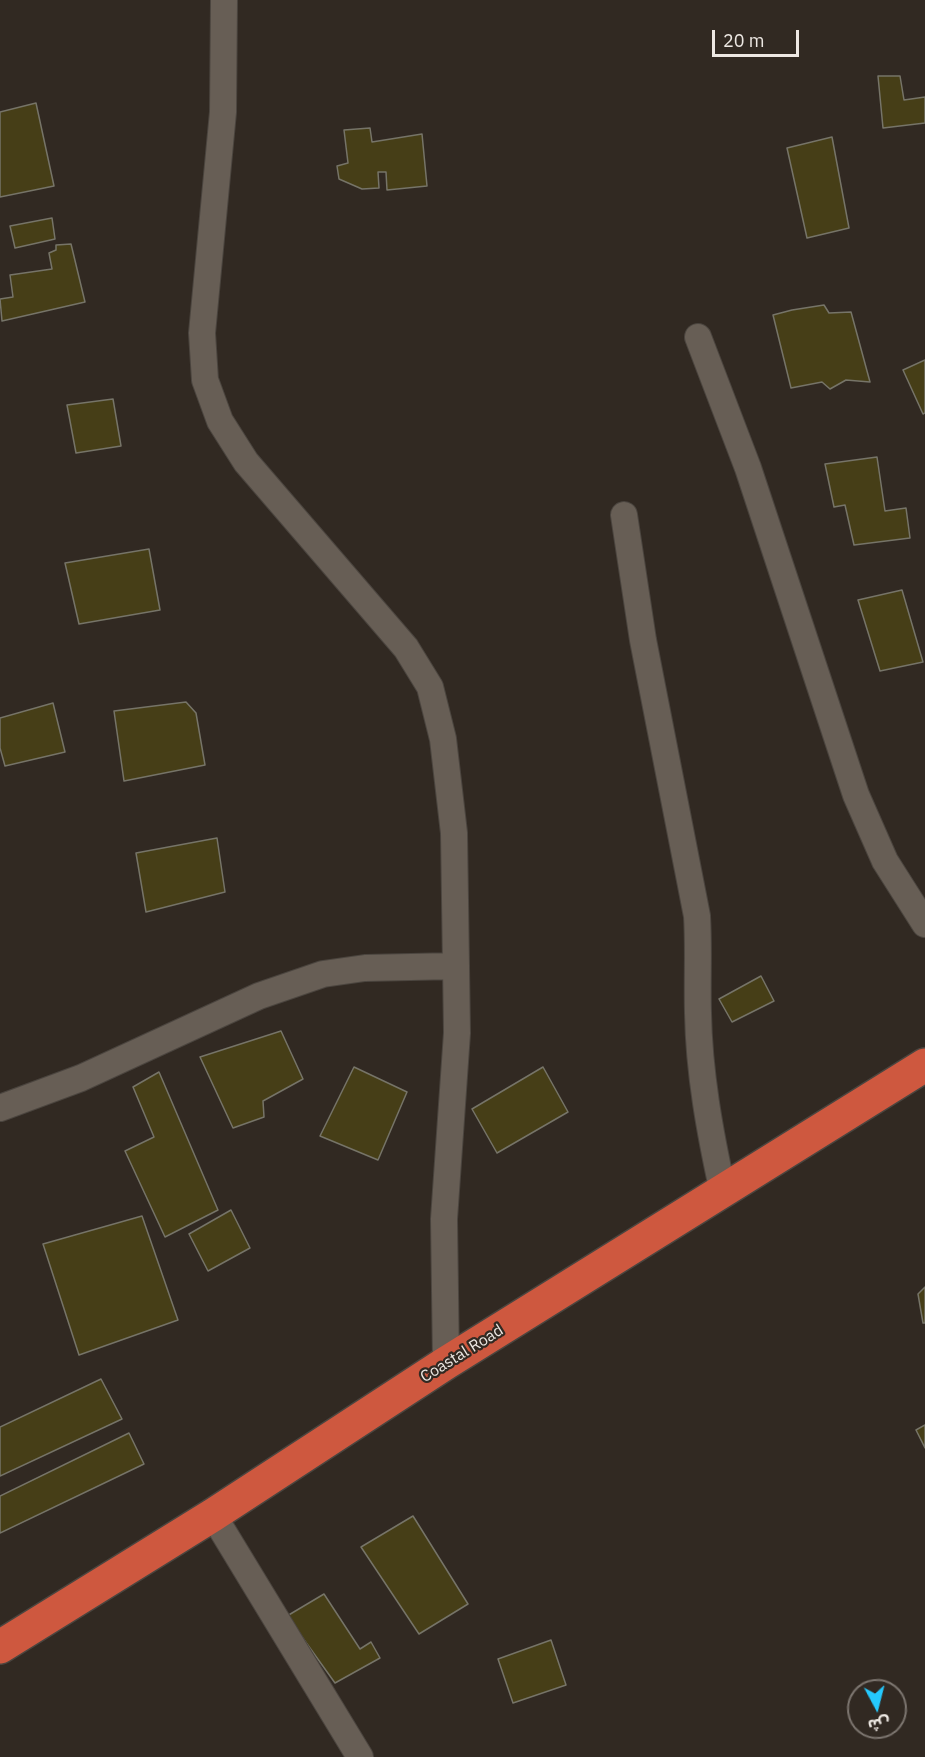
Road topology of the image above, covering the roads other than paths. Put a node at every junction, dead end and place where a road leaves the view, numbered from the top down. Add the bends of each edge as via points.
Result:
1 (224, 0) edge
2 (698, 337) dead end
3 (624, 515) dead end
4 (925, 924) edge
5 (456, 966) junction
6 (925, 1065) edge
7 (0, 1108) edge
8 (723, 1192) junction
9 (446, 1363) junction
10 (213, 1515) junction
11 (0, 1647) edge
12 (360, 1757) edge

1 - 5 street via 223,112 202,333 205,380 220,421 246,462 406,648 430,687 443,739 454,832
2 - 4 street via 747,468 856,795 885,861
3 - 8 street via 643,640 697,916 698,1014 707,1118
5 - 7 street via 365,968 323,974 259,996 81,1078
5 - 9 street via 457,1033 444,1219
6 - 8 highway, Coastal Road
8 - 9 highway, Coastal Road
9 - 10 highway, Coastal Road
10 - 11 highway, Coastal Road
10 - 12 street

